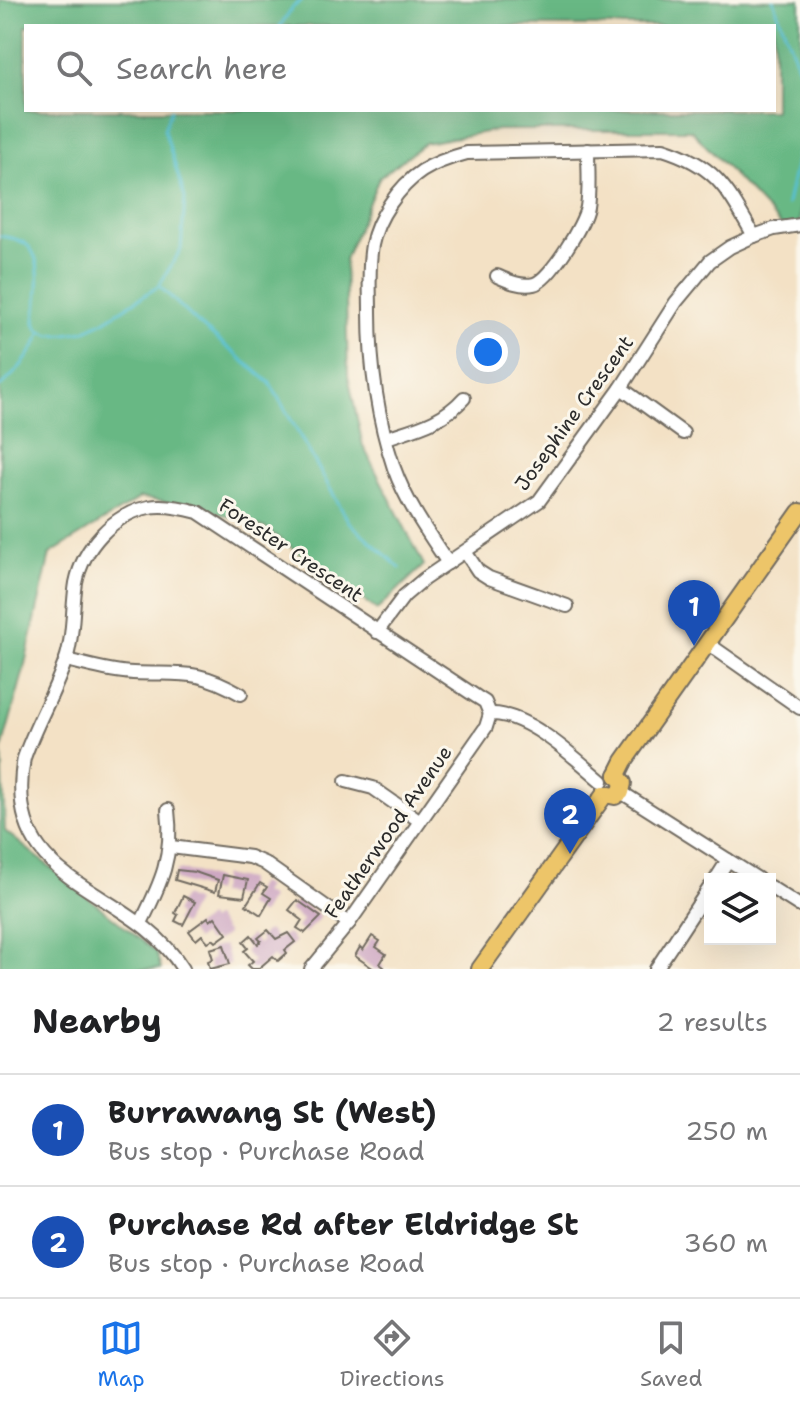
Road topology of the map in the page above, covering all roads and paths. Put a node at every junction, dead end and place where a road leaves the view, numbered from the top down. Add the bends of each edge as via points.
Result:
1 (588, 150) junction
2 (800, 225) edge
3 (754, 236) junction
4 (497, 276) dead end
5 (621, 388) junction
6 (464, 398) dead end
7 (683, 433) dead end
8 (386, 438) junction
9 (800, 512) edge
10 (466, 553) junction
11 (448, 563) junction
12 (567, 606) dead end
13 (377, 632) junction
14 (707, 643) junction
15 (66, 660) junction
16 (241, 694) dead end
17 (800, 708) edge
18 (490, 714) junction
19 (346, 781) dead end
20 (611, 786) junction
21 (168, 810) dead end
22 (420, 821) junction
23 (171, 847) junction
24 (728, 860) junction
25 (720, 873) edge
26 (749, 873) edge
27 (776, 891) edge
28 (704, 896) edge
29 (800, 906) edge
30 (141, 923) junction
31 (349, 923) junction
32 (183, 969) edge
33 (311, 969) edge
34 (480, 969) edge
35 (656, 969) edge

1 - 3 street via 663,149 689,157 728,190
1 - 4 street via 587,209 546,278 522,284
1 - 8 street via 467,153 420,172 396,196 381,219 370,275 372,376
2 - 3 street, Josephine Crescent
3 - 5 street, Josephine Crescent via 710,261 694,278
5 - 7 street
5 - 10 street, Josephine Crescent via 539,501
6 - 8 street via 435,422
8 - 11 street via 419,521
9 - 14 main road
10 - 11 street, Josephine Crescent
10 - 12 street via 489,578
11 - 13 street, Josephine Crescent via 404,596
13 - 15 street, Forester Crescent via 198,512 149,507 111,526 81,563
13 - 18 street, Forester Crescent via 485,702
14 - 17 street
14 - 20 main road
15 - 16 street via 120,672 200,675
15 - 30 street, Forester Crescent via 24,758 20,793 26,824 35,844 62,874
18 - 20 street, Forester Crescent via 509,715 531,726
18 - 22 street, Featherwood Avenue
19 - 22 street via 373,788
20 - 24 street, Forester Crescent
20 - 34 main road
21 - 23 street
22 - 31 street, Featherwood Avenue
23 - 30 street via 161,884
23 - 31 street via 250,857
24 - 25 street
24 - 26 street, Forester Crescent
27 - 29 street
28 - 35 street
30 - 32 street, Forester Crescent
31 - 33 street, Featherwood Avenue

